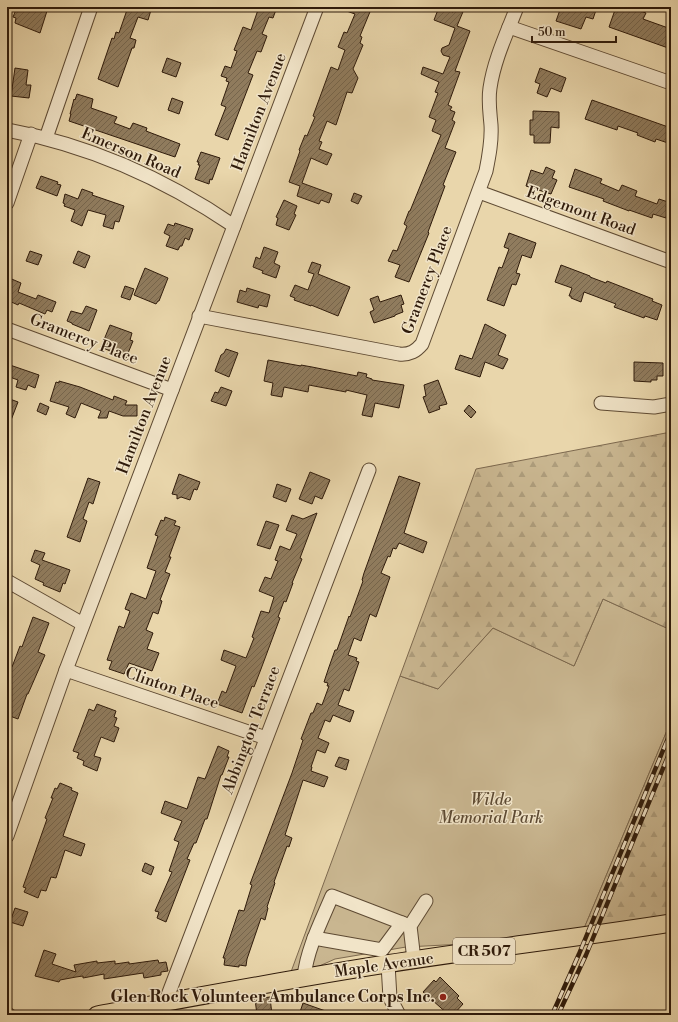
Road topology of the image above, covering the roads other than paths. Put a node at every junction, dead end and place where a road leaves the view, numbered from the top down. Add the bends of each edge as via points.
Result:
1 (91, 7) edge
2 (317, 7) edge
3 (517, 7) edge
4 (509, 27) junction
5 (671, 83) edge
6 (7, 130) edge
7 (31, 134) junction
8 (46, 138) junction
9 (479, 192) junction
10 (7, 203) edge
11 (234, 226) junction
12 (671, 262) edge
13 (200, 316) junction
14 (7, 329) edge
15 (172, 390) junction
16 (601, 403) dead end
17 (671, 404) edge
18 (369, 470) dead end
19 (7, 581) edge
20 (83, 624) junction
21 (66, 670) junction
22 (266, 738) junction
23 (7, 836) edge
24 (426, 901) dead end
25 (671, 923) edge
26 (406, 925) junction
27 (314, 938) junction
28 (414, 960) junction
29 (388, 964) junction
30 (304, 977) junction
31 (165, 1003) junction
32 (98, 1015) edge
33 (399, 1015) edge

1 - 8 street
2 - 11 street, Hamilton Avenue
3 - 4 street, Gramercy Place
4 - 5 street
4 - 9 street, Gramercy Place via 496,62 490,89 490,148
6 - 7 street, Emerson Road
7 - 8 street, Emerson Road
7 - 10 street
8 - 11 street, Emerson Road via 129,167 194,200
9 - 12 street, Edgemont Road
9 - 13 street, Gramercy Place via 422,344 411,353 399,354
11 - 13 street, Hamilton Avenue
13 - 15 street, Hamilton Avenue
14 - 15 street, Gramercy Place
15 - 20 street, Hamilton Avenue
16 - 17 street via 654,407
18 - 22 street, Abbington Terrace
19 - 20 street
20 - 21 street, Hamilton Avenue
21 - 22 street, Clinton Place
21 - 23 street, Hamilton Avenue
22 - 31 street, Abbington Terrace
24 - 26 street
25 - 28 main road, Maple Avenue / CR 507
26 - 27 street via 382,950
26 - 27 street via 332,896
26 - 28 street
27 - 30 street via 305,964
28 - 29 main road, Maple Avenue / CR 507
29 - 30 main road, Maple Avenue / CR 507
29 - 33 street via 390,998
30 - 31 main road, Maple Avenue / CR 507
31 - 32 main road, Maple Avenue / CR 507

